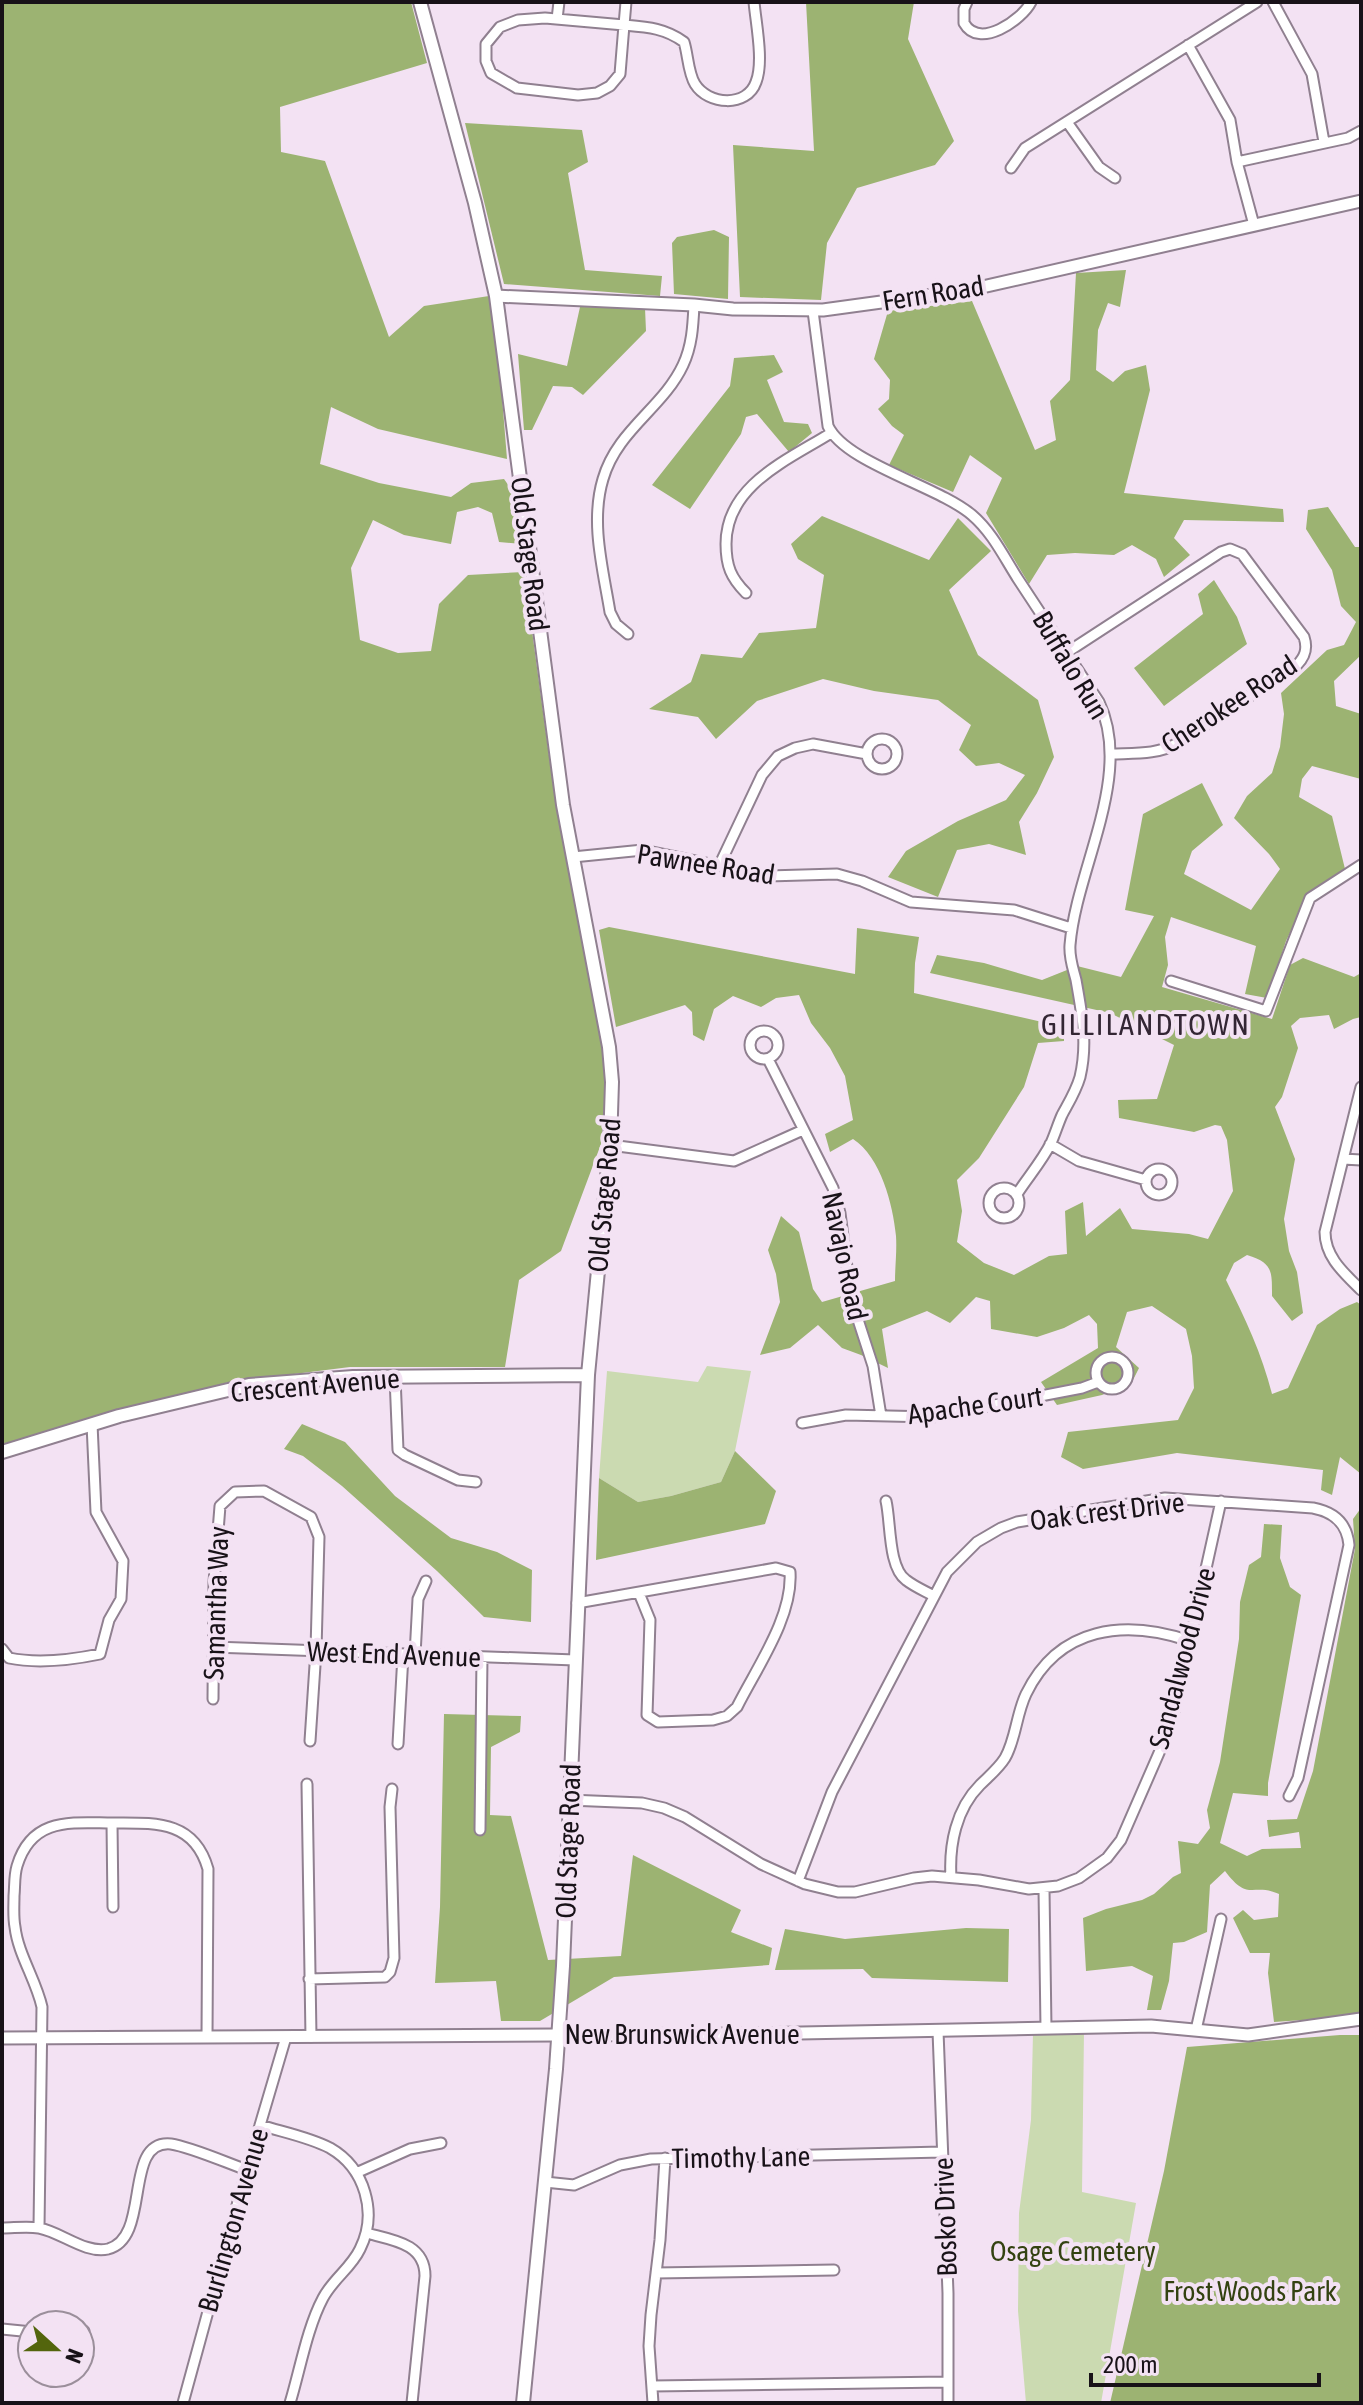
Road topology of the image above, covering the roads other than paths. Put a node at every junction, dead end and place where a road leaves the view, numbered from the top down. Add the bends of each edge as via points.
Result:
1 (420, 2) edge
2 (559, 2) edge
3 (626, 2) edge
4 (754, 2) edge
5 (967, 2) edge
6 (1031, 2) edge
7 (1257, 2) edge
8 (1273, 2) edge
9 (557, 19) junction
10 (624, 25) junction
11 (1188, 45) junction
12 (1067, 122) junction
13 (1361, 131) edge
14 (1324, 142) junction
15 (1237, 162) junction
16 (1011, 168) dead end
17 (1115, 178) dead end
18 (1361, 201) edge
19 (1254, 225) junction
20 (496, 296) junction
21 (694, 305) junction
22 (813, 311) junction
23 (831, 433) junction
24 (746, 593) dead end
25 (628, 634) dead end
26 (1066, 653) junction
27 (867, 754) dead end
28 (1111, 754) junction
29 (573, 857) junction
30 (1361, 865) edge
31 (719, 866) junction
32 (1071, 928) junction
33 (1171, 981) dead end
34 (768, 1059) dead end
35 (1361, 1087) edge
36 (803, 1130) junction
37 (1050, 1144) junction
38 (610, 1145) junction
39 (1343, 1159) junction
40 (1361, 1160) edge
41 (1146, 1180) dead end
42 (1017, 1194) dead end
43 (1361, 1290) edge
44 (588, 1375) junction
45 (395, 1377) junction
46 (1098, 1382) dead end
47 (881, 1416) junction
48 (802, 1423) dead end
49 (92, 1424) junction
50 (2, 1452) edge
51 (476, 1482) dead end
52 (886, 1501) dead end
53 (1221, 1501) junction
54 (426, 1581) dead end
55 (639, 1593) junction
56 (934, 1596) junction
57 (577, 1603) junction
58 (1190, 1641) junction
59 (213, 1647) junction
60 (2, 1649) edge
61 (316, 1650) junction
62 (403, 1655) junction
63 (415, 1655) junction
64 (482, 1657) junction
65 (575, 1660) junction
66 (213, 1699) dead end
67 (310, 1741) dead end
68 (398, 1744) dead end
69 (307, 1784) dead end
70 (392, 1789) dead end
71 (1289, 1796) dead end
72 (569, 1800) junction
73 (112, 1823) junction
74 (480, 1830) dead end
75 (951, 1877) junction
76 (798, 1881) junction
77 (1044, 1889) junction
78 (113, 1907) dead end
79 (1221, 1919) dead end
80 (309, 1979) junction
81 (1361, 2019) edge
82 (1046, 2028) junction
83 (1196, 2030) junction
84 (938, 2031) junction
85 (559, 2035) junction
86 (207, 2037) junction
87 (286, 2037) junction
88 (311, 2037) junction
89 (2, 2038) edge
90 (41, 2038) junction
91 (260, 2125) junction
92 (441, 2143) dead end
93 (942, 2152) junction
94 (665, 2158) junction
95 (247, 2170) junction
96 (356, 2173) junction
97 (545, 2182) junction
98 (2, 2228) edge
99 (39, 2228) junction
100 (366, 2233) junction
101 (834, 2270) dead end
102 (656, 2273) junction
103 (947, 2382) junction
104 (652, 2386) junction
105 (183, 2403) edge
106 (290, 2403) edge
107 (412, 2403) edge
108 (523, 2403) edge
109 (653, 2403) edge
110 (948, 2403) edge

1 - 20 main road, Old Stage Road
2 - 9 street
3 - 10 street
4 - 10 street via 756,85 736,100 721,101 697,87 684,42 670,31
5 - 6 street via 964,23 973,33 985,35
7 - 11 street
8 - 14 street via 1312,74
9 - 10 street
9 - 10 street via 518,20 500,27 486,44 491,73 517,88 597,93 620,74
11 - 12 street
11 - 15 street via 1230,120
12 - 16 street via 1025,148
12 - 17 street via 1099,167
13 - 14 street
14 - 15 street
15 - 19 street
18 - 19 street, Fern Road
19 - 22 street, Fern Road via 969,290
20 - 21 street, Fern Road
20 - 29 main road, Old Stage Road
21 - 22 street, Fern Road
21 - 25 street via 683,364 621,441 599,493 598,532 610,612
22 - 23 street
23 - 24 street via 758,479 733,508 726,554 733,581
23 - 26 street, Buffalo Run via 853,451 974,516
26 - 28 street, Buffalo Run via 1104,713
26 - 28 street, Cherokee Road via 1230,549 1242,554 1304,637 1304,656 1297,665 1178,743 1154,753
27 - 31 street via 813,744 778,756 762,775
28 - 32 street, Buffalo Run
29 - 31 street, Pawnee Road via 643,850
29 - 38 main road, Old Stage Road via 609,1047
30 - 33 street via 1310,898 1266,1011
31 - 32 street, Pawnee Road via 781,877 837,874 911,902 1014,910
32 - 37 street, Buffalo Run via 1070,959 1084,1023 1084,1054 1074,1094
34 - 36 street, Navajo Road
35 - 39 street
36 - 38 street via 734,1161
36 - 47 street, Navajo Road via 840,1213 851,1298 873,1366
37 - 41 street via 1079,1161
37 - 42 street, Buffalo Run
38 - 44 main road, Old Stage Road
39 - 40 street
39 - 43 street via 1325,1240 1337,1265
44 - 45 main road, Crescent Avenue
44 - 57 main road, Old Stage Road
45 - 49 main road, Crescent Avenue via 249,1385
45 - 51 street via 398,1450 458,1480
46 - 47 street, Apache Court via 932,1417
47 - 48 street, Apache Court via 846,1415
49 - 50 main road, Crescent Avenue
49 - 60 street via 96,1512 123,1561 121,1599 100,1654 20,1660 9,1658
52 - 56 street via 898,1571
53 - 56 street, Oak Crest Drive via 1165,1498 1017,1522 966,1551
53 - 58 street, Sandalwood Drive
53 - 71 street, Oak Crest Drive via 1323,1510 1342,1523 1348,1537 1298,1778
54 - 63 street via 418,1599
55 - 55 street via 776,1568 790,1572 791,1589 780,1625 737,1707 713,1720 658,1722 647,1715 650,1620
55 - 57 street
56 - 76 street, Oak Crest Drive via 832,1792
57 - 65 main road, Old Stage Road
58 - 75 street via 1147,1631 1103,1631 1050,1660 1027,1692 1005,1758 963,1810 954,1836
58 - 77 street, Sandalwood Drive via 1175,1708 1121,1840 1089,1872
59 - 61 street, West End Avenue
59 - 61 street, Samantha Way via 220,1506 235,1492 264,1491 311,1517 319,1537
59 - 66 street, Samantha Way
61 - 62 street, West End Avenue
61 - 67 street, Samantha Way
62 - 63 street, West End Avenue
62 - 68 street
63 - 64 street, West End Avenue
64 - 65 street, West End Avenue
64 - 74 street
65 - 72 main road, Old Stage Road
69 - 80 street
70 - 80 street via 390,1972 385,1977
72 - 76 street, Sandalwood Drive via 664,1808
72 - 85 main road, Old Stage Road
73 - 78 street
73 - 86 street via 171,1827 192,1841 206,1862
73 - 90 street via 55,1825 33,1839 19,1861 14,1925 39,1990
75 - 76 street, Sandalwood Drive via 914,1878 855,1892
75 - 77 street, Sandalwood Drive
77 - 82 street
79 - 83 street
80 - 88 street
81 - 83 street, New Brunswick Avenue via 1248,2035
82 - 83 street, New Brunswick Avenue
82 - 84 street, New Brunswick Avenue
84 - 85 street, New Brunswick Avenue
84 - 93 street, Bosko Drive
85 - 88 street, New Brunswick Avenue
85 - 97 main road, Old Stage Road
86 - 87 street, New Brunswick Avenue
86 - 90 street, New Brunswick Avenue
87 - 88 street, New Brunswick Avenue
87 - 91 street, Burlington Avenue
89 - 90 street, New Brunswick Avenue
90 - 99 street
91 - 95 street, Burlington Avenue
91 - 96 street via 322,2144
92 - 96 street via 410,2149
93 - 94 street, Timothy Lane
93 - 103 street, Bosko Drive
94 - 97 street, Timothy Lane via 620,2165 574,2185
94 - 102 street
95 - 99 street via 164,2145 144,2161 129,2231 117,2245 93,2249
95 - 105 street, Burlington Avenue
96 - 100 street via 367,2198
97 - 108 main road, Old Stage Road
98 - 99 street
100 - 106 street via 354,2260 322,2300
100 - 107 street via 406,2244 424,2263
101 - 102 street
102 - 104 street
103 - 104 street
103 - 110 street, Bosko Drive
104 - 109 street

